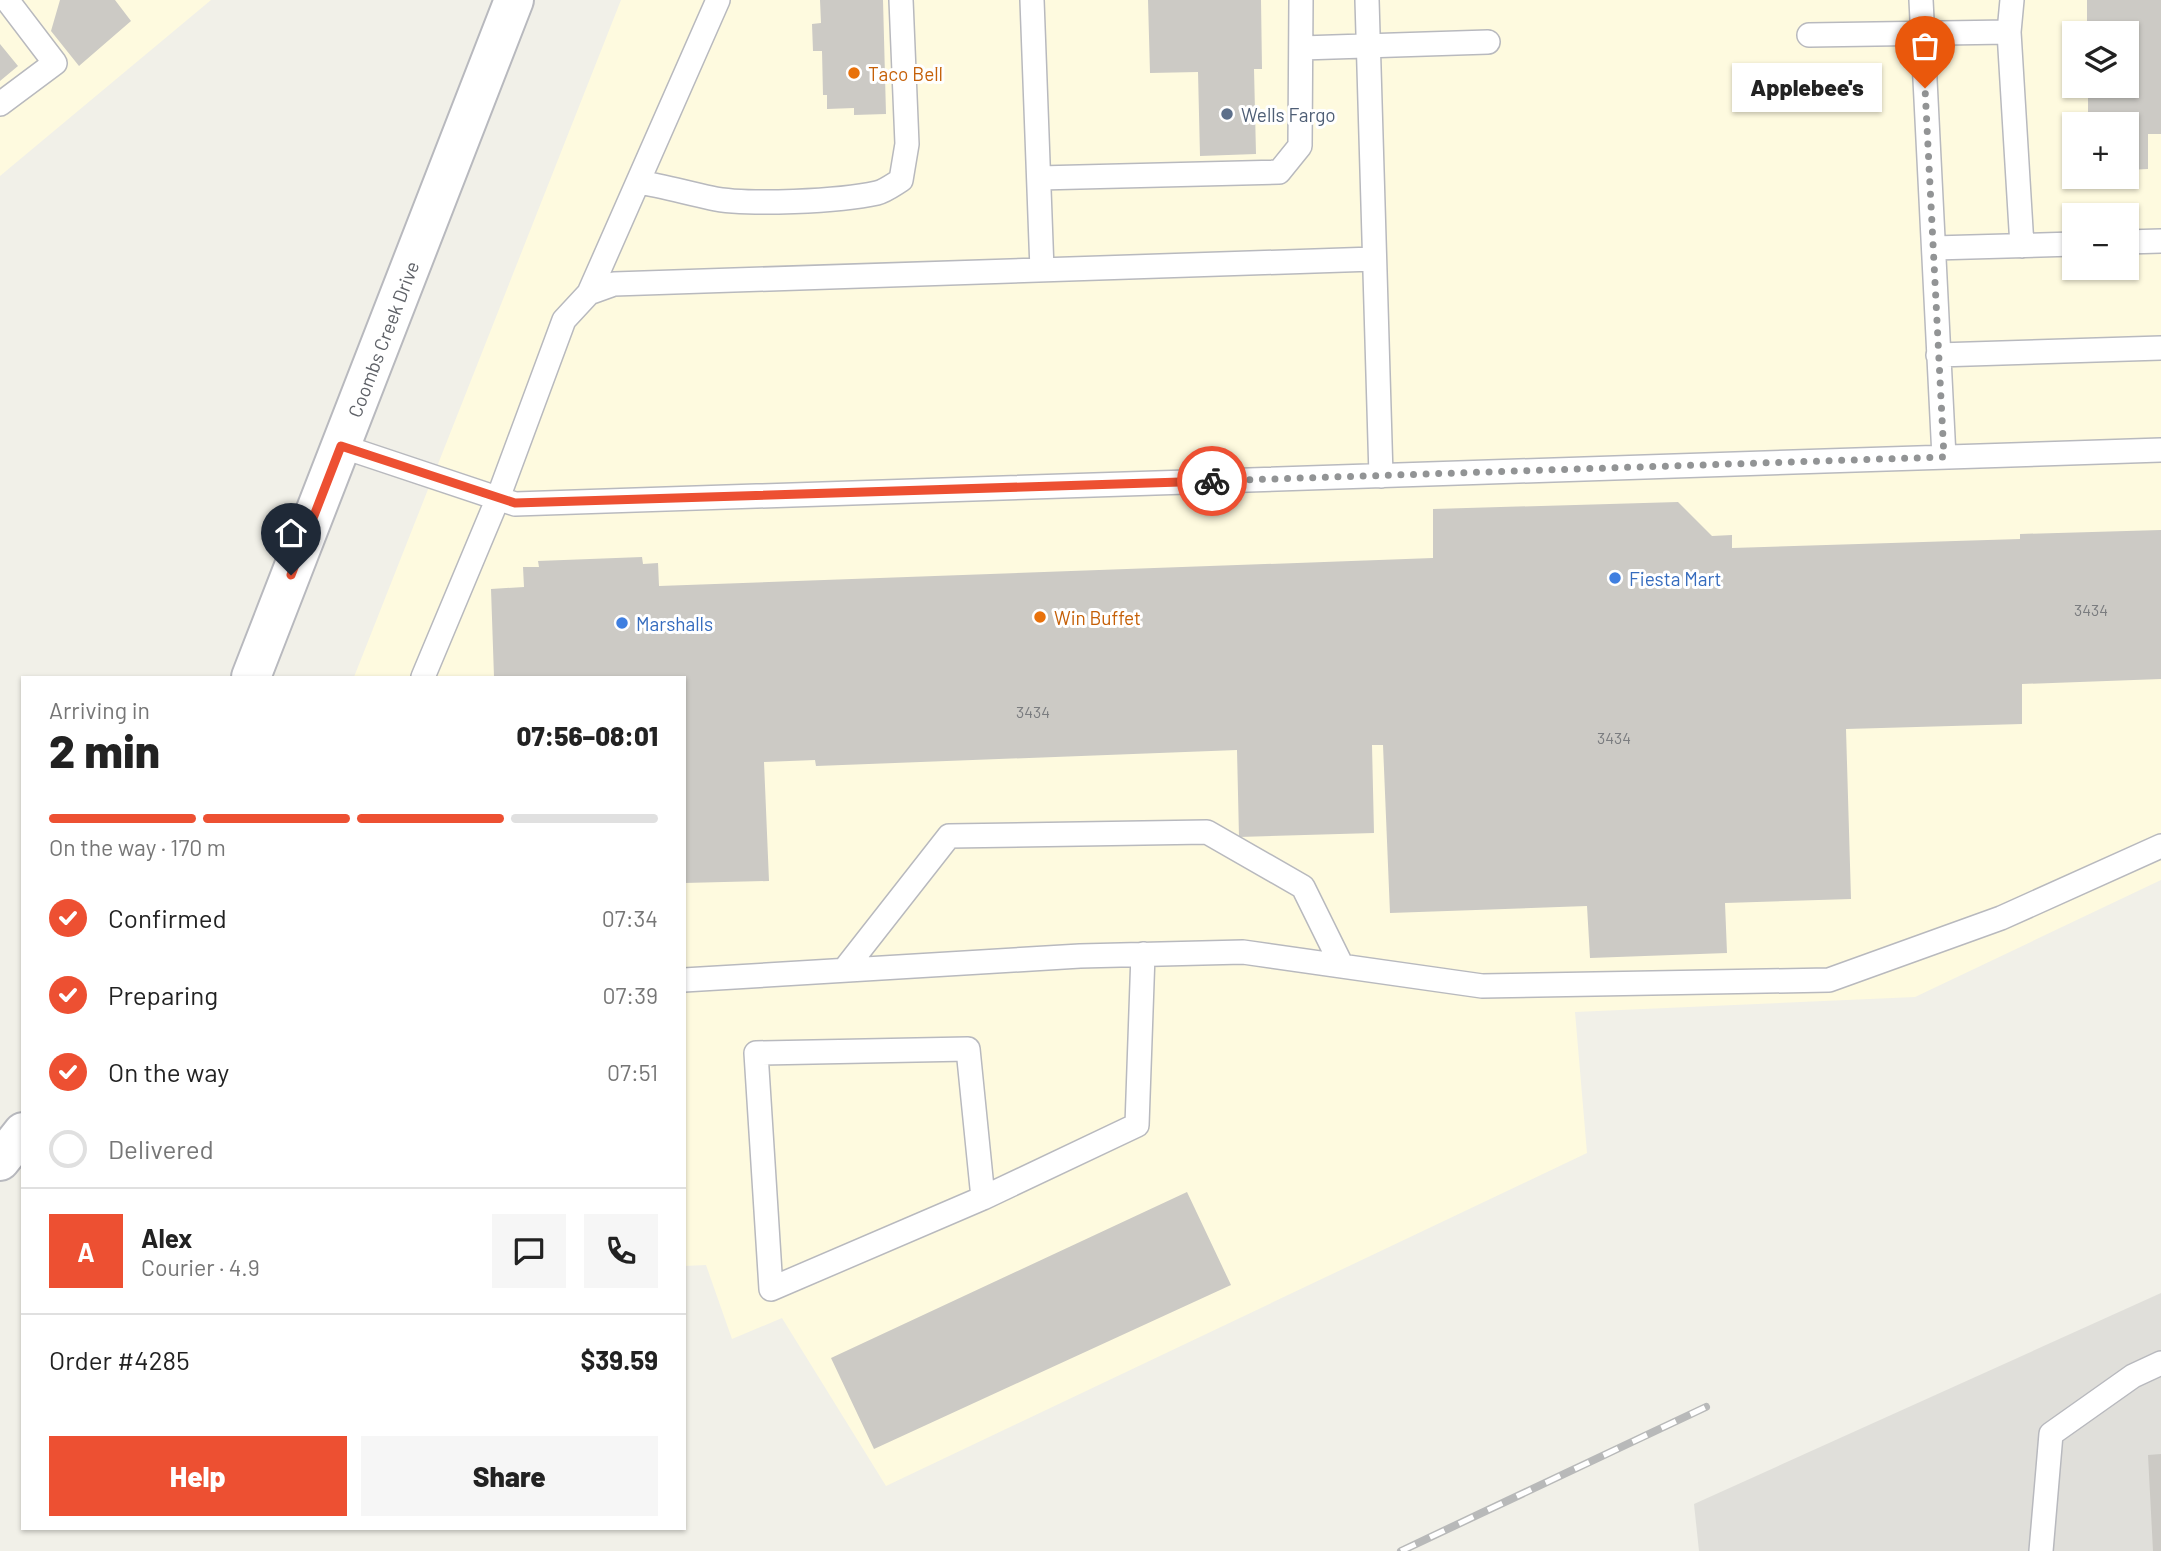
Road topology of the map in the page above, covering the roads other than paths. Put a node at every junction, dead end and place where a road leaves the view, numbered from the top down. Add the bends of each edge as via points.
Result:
1 (7, 0) edge
2 (514, 0) edge
3 (718, 0) edge
4 (901, 0) edge
5 (1032, 0) edge
6 (1301, 0) edge
7 (1367, 0) edge
8 (1921, 0) edge
9 (2012, 0) edge
10 (2009, 32) junction
11 (1923, 34) junction
12 (1809, 35) dead end
13 (1488, 42) dead end
14 (1368, 44) junction
15 (1302, 48) junction
16 (0, 104) edge
17 (1039, 178) junction
18 (638, 182) junction
19 (2161, 241) edge
20 (2139, 242) edge
21 (2062, 244) edge
22 (2022, 246) junction
23 (1934, 248) junction
24 (1374, 259) junction
25 (1042, 270) junction
26 (589, 293) junction
27 (2161, 348) edge
28 (1938, 355) junction
29 (341, 446) junction
30 (2161, 450) edge
31 (1944, 457) junction
32 (1381, 476) junction
33 (498, 498) junction
34 (251, 676) edge
35 (423, 676) edge
36 (2161, 846) edge
37 (1143, 954) junction
38 (1342, 965) junction
39 (844, 970) junction
40 (686, 980) edge
41 (21, 1135) edge
42 (0, 1161) edge
43 (983, 1198) junction
44 (2161, 1363) edge
45 (2041, 1551) edge

1 - 16 lane via 55,63
2 - 29 street, Coombs Creek Drive
3 - 18 lane
4 - 18 lane via 907,144 901,180 880,192 832,199 753,200 713,199
5 - 17 lane
6 - 15 lane
7 - 14 lane
8 - 11 lane
9 - 10 lane
10 - 11 lane
10 - 22 lane
11 - 12 lane
11 - 23 lane
13 - 14 lane
14 - 15 lane
14 - 24 lane
15 - 17 lane via 1300,146 1279,172
17 - 25 lane
18 - 26 lane
19 - 20 lane
21 - 22 lane
22 - 23 lane
23 - 28 lane
24 - 25 lane
24 - 32 lane
25 - 26 lane via 614,284
26 - 33 lane via 564,320
27 - 28 lane
28 - 31 lane
29 - 33 lane
29 - 34 street, Coombs Creek Drive
30 - 31 lane
31 - 32 lane
32 - 33 lane via 528,503
33 - 35 lane
36 - 38 lane via 2001,918 1829,980 1482,986
37 - 38 lane via 1242,952
37 - 39 lane
37 - 43 lane via 1138,1125
38 - 39 lane via 1303,887 1207,832 949,836
39 - 40 lane
41 - 42 street
43 - 43 lane via 771,1289 755,1053 968,1049
44 - 45 lane via 2133,1376 2051,1434

